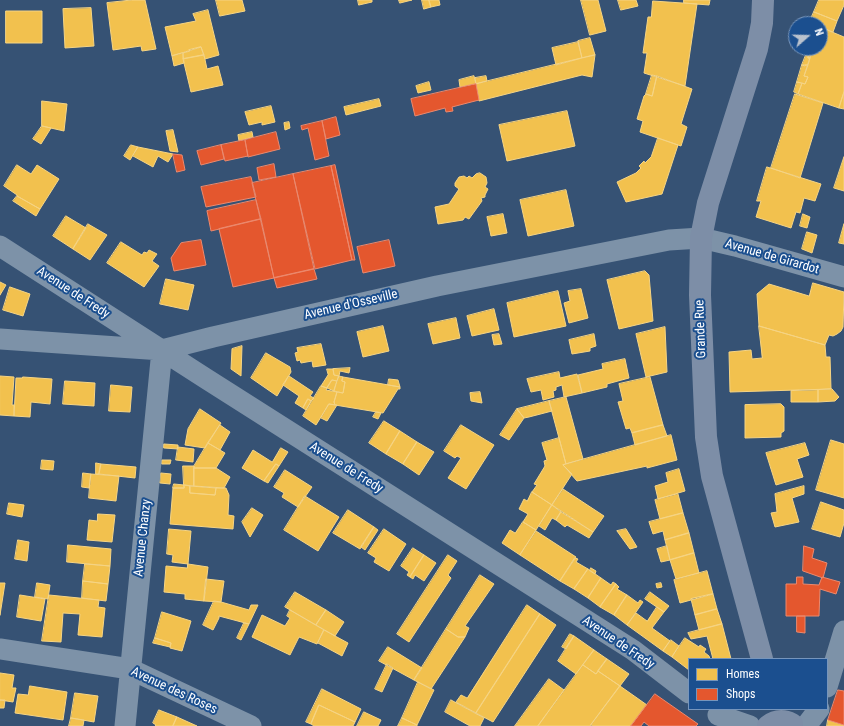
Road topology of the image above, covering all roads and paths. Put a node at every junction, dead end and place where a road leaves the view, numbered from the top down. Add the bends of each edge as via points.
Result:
1 (763, 0) edge
2 (701, 238) junction
3 (0, 246) edge
4 (844, 277) edge
5 (0, 339) edge
6 (162, 350) junction
7 (844, 631) edge
8 (0, 649) edge
9 (762, 658) edge
10 (130, 669) junction
11 (828, 684) edge
12 (688, 692) edge
13 (767, 710) edge
14 (817, 710) edge
15 (721, 717) edge
16 (794, 721) edge
17 (125, 726) edge
18 (251, 726) edge
19 (750, 726) edge
20 (767, 726) edge

1 - 2 main road, Grande Rue via 757,49 708,203
2 - 4 street, Avenue de Girardot
2 - 6 street, Avenue d'Osseville via 669,240 435,278
2 - 9 main road, Grande Rue via 700,295 706,437 711,468
3 - 6 street, Avenue de Fredy
5 - 6 street, Avenue d'Osseville
6 - 10 street, Avenue Chanzy
6 - 12 street, Avenue de Fredy via 633,650
7 - 11 street
8 - 10 street, Avenue des Roses
10 - 17 street, Avenue Chanzy
10 - 18 street, Avenue des Roses
13 - 20 main road
14 - 16 street
15 - 19 street
16 - 20 main road via 775,722

